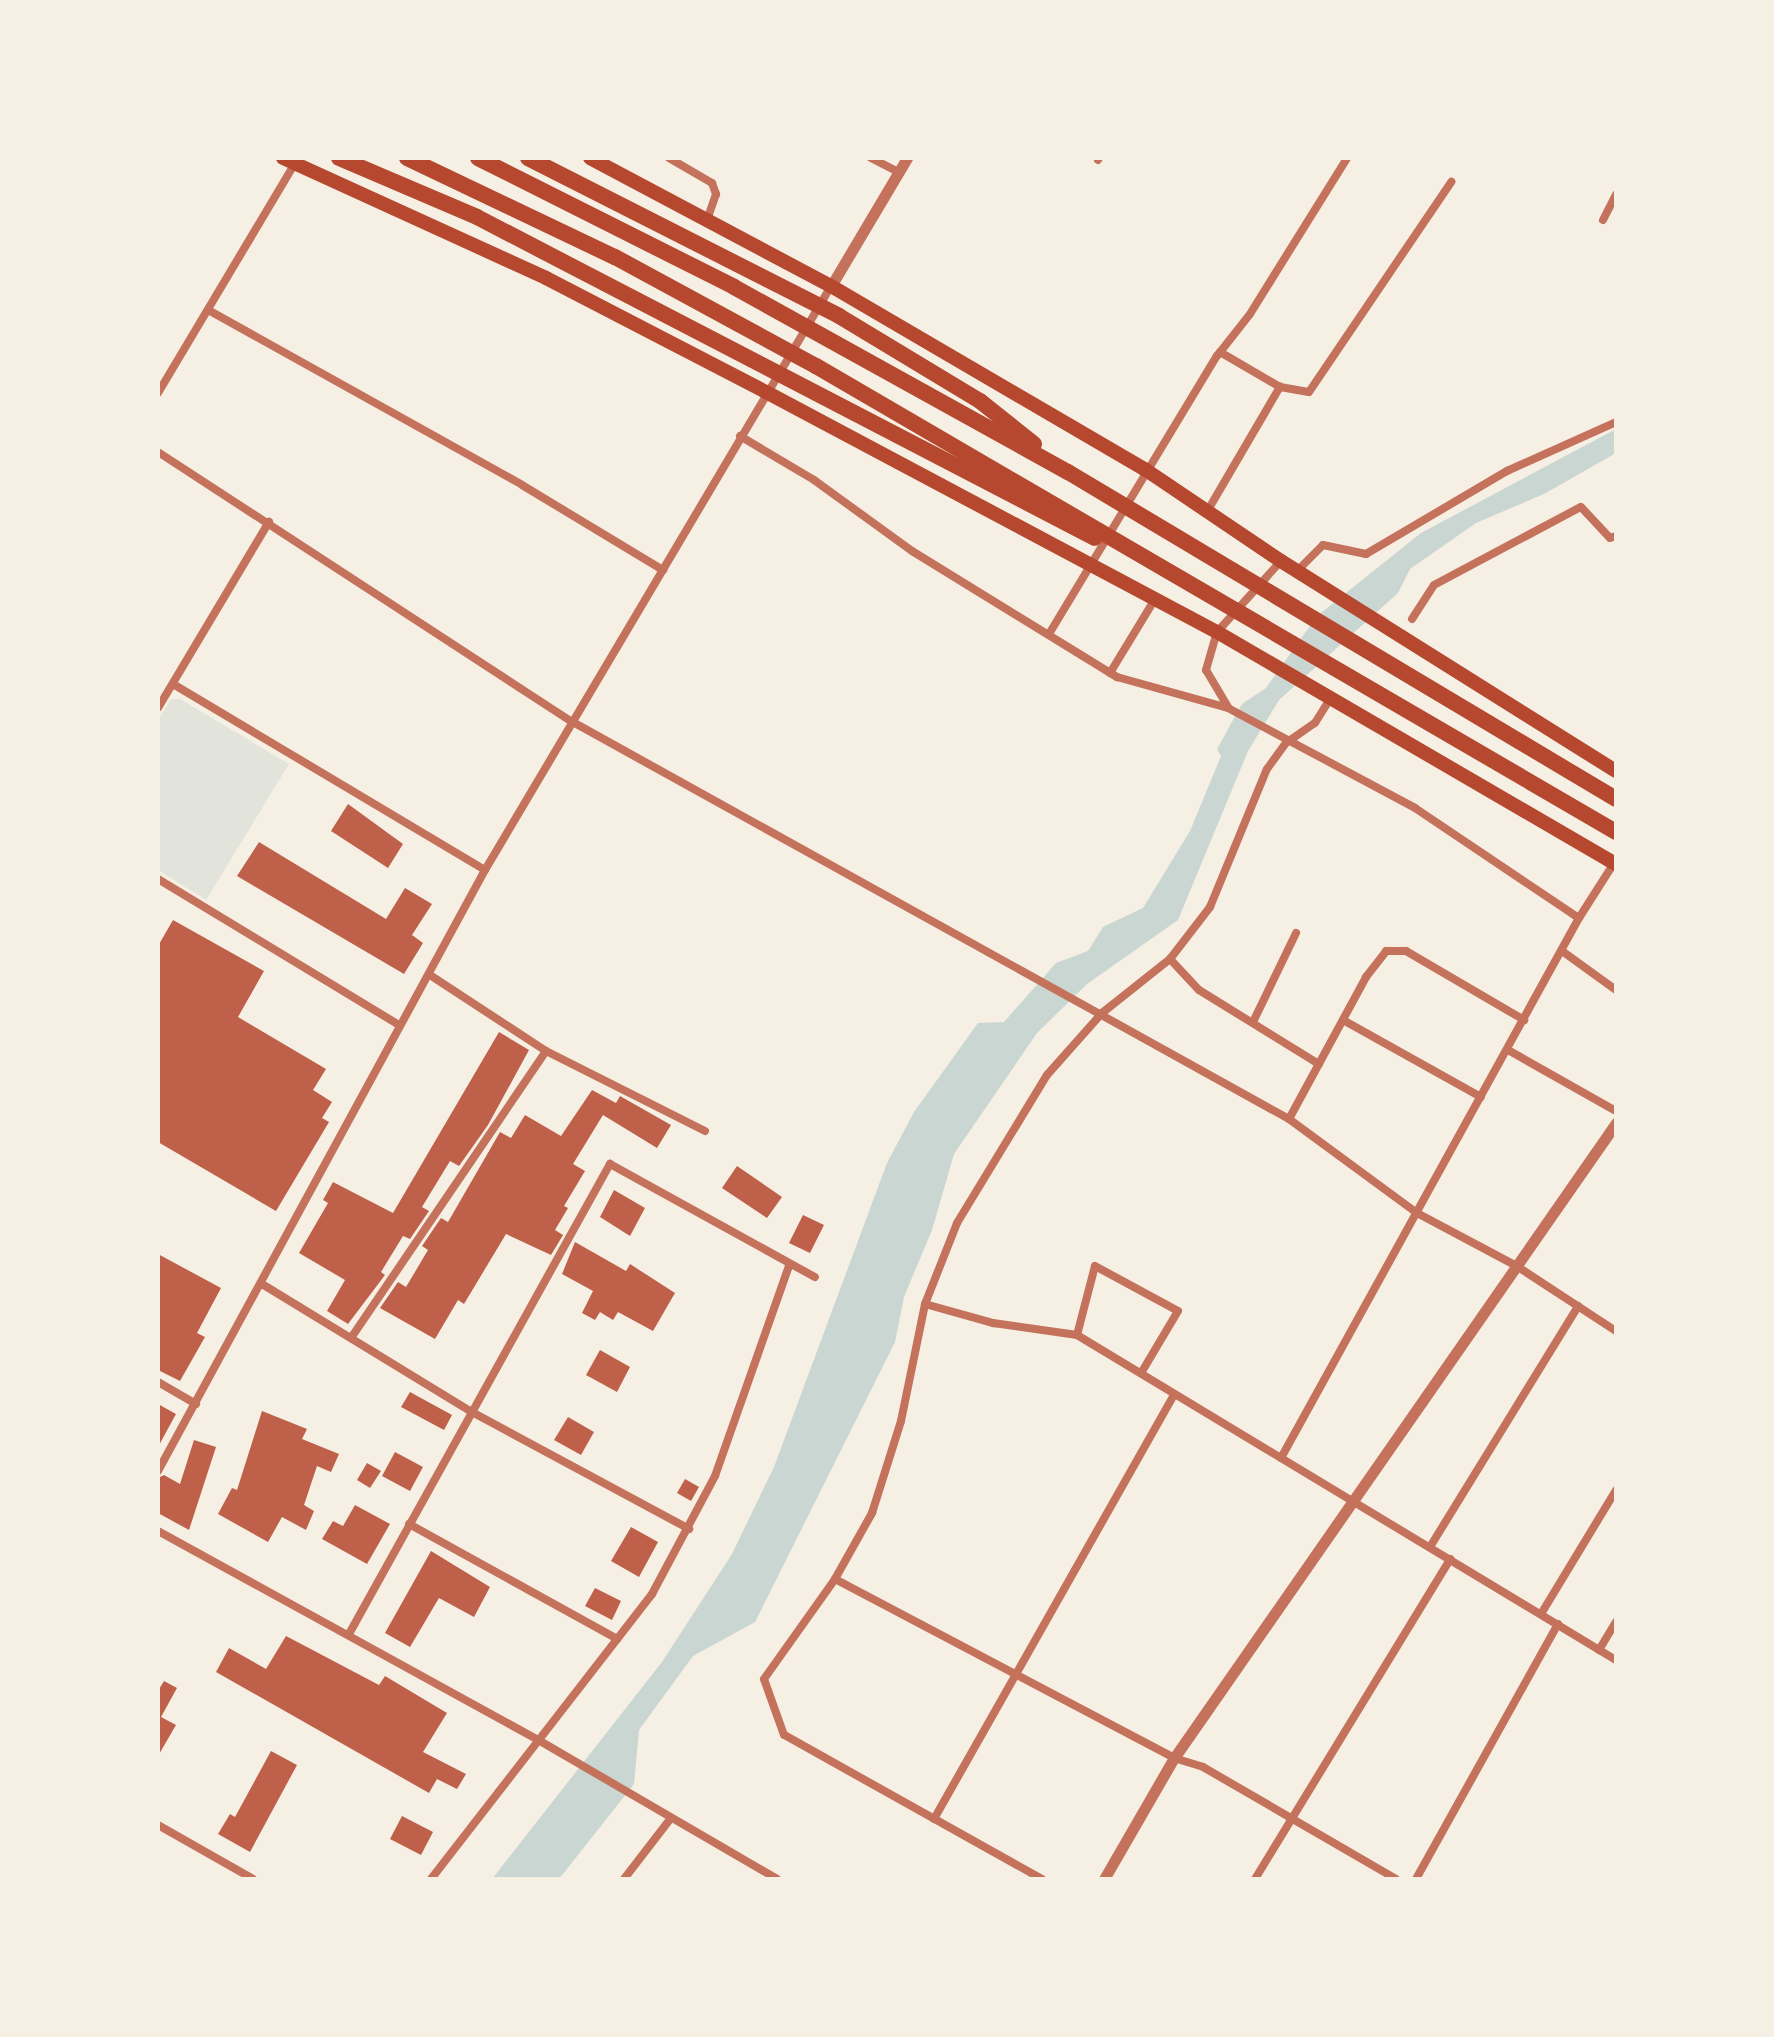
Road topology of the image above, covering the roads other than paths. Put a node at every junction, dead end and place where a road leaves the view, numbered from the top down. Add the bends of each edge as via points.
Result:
1 (339, 158) edge
2 (407, 158) edge
3 (478, 158) edge
4 (528, 158) edge
5 (590, 158) edge
6 (669, 158) edge
7 (871, 158) edge
8 (907, 158) edge
9 (1347, 158) edge
10 (289, 160) edge
11 (898, 172) junction
12 (1451, 182) dead end
13 (1616, 195) edge
14 (707, 220) junction
15 (1603, 220) dead end
16 (831, 286) junction
17 (210, 311) junction
18 (1220, 352) junction
19 (1280, 387) junction
20 (766, 392) junction
21 (158, 393) edge
22 (1616, 422) edge
23 (740, 436) junction
24 (158, 452) edge
25 (1146, 470) junction
26 (1068, 472) junction
27 (1208, 510) junction
28 (269, 522) junction
29 (1616, 536) edge
30 (1281, 561) junction
31 (1090, 564) junction
32 (663, 570) junction
33 (1298, 570) junction
34 (1155, 599) junction
35 (1222, 601) junction
36 (1412, 619) dead end
37 (1217, 632) junction
38 (1049, 634) junction
39 (1110, 673) junction
40 (173, 684) junction
41 (1332, 696) junction
42 (158, 708) edge
43 (1228, 708) junction
44 (571, 721) junction
45 (1286, 743) junction
46 (1616, 771) edge
47 (1616, 799) edge
48 (1616, 832) edge
49 (1615, 863) edge
50 (485, 870) junction
51 (158, 879) edge
52 (1579, 918) junction
53 (1296, 933) dead end
54 (1562, 951) junction
55 (1170, 959) junction
56 (430, 975) junction
57 (1616, 990) edge
58 (1102, 1013) junction
59 (1343, 1020) junction
60 (1524, 1020) junction
61 (1253, 1022) junction
62 (399, 1025) junction
63 (1508, 1050) junction
64 (546, 1051) junction
65 (1319, 1064) junction
66 (1481, 1097) junction
67 (1616, 1111) edge
68 (1289, 1119) junction
69 (1616, 1123) edge
70 (705, 1131) dead end
71 (1417, 1213) junction
72 (1515, 1265) junction
73 (789, 1266) junction
74 (815, 1277) dead end
75 (262, 1284) junction
76 (925, 1304) junction
77 (1578, 1306) junction
78 (1616, 1331) edge
79 (1077, 1335) junction
80 (351, 1338) junction
81 (1143, 1370) junction
82 (158, 1382) edge
83 (1174, 1395) junction
84 (196, 1404) junction
85 (470, 1411) junction
86 (1281, 1458) junction
87 (158, 1471) edge
88 (1616, 1490) edge
89 (1354, 1503) junction
90 (409, 1524) junction
91 (689, 1529) junction
92 (158, 1531) edge
93 (1430, 1547) junction
94 (1450, 1559) junction
95 (835, 1579) junction
96 (1541, 1614) junction
97 (1616, 1622) edge
98 (1558, 1624) junction
99 (349, 1634) junction
100 (617, 1639) junction
101 (1599, 1650) junction
102 (1616, 1660) edge
103 (1017, 1675) junction
104 (540, 1741) junction
105 (1174, 1758) junction
106 (671, 1818) junction
107 (1291, 1818) junction
108 (934, 1819) junction
109 (158, 1825) edge
110 (253, 1879) edge
111 (431, 1879) edge
112 (624, 1879) edge
113 (777, 1879) edge
114 (1042, 1879) edge
115 (1104, 1879) edge
116 (1255, 1879) edge
117 (1396, 1879) edge
118 (1416, 1879) edge

1 - 35 highway via 477,217 1003,493
2 - 35 highway via 615,257 789,351
3 - 26 highway via 734,287
4 - 26 highway via 839,316 980,401
5 - 14 highway
6 - 14 street via 712,183 716,194
7 - 11 street
8 - 11 street
9 - 18 street
10 - 17 street
10 - 20 highway via 546,278
11 - 16 street
12 - 19 street via 1309,392
13 - 15 street
14 - 16 highway
16 - 20 street
16 - 25 highway
17 - 21 street
17 - 32 street
18 - 19 street
18 - 25 street
19 - 27 street
20 - 23 street
20 - 31 highway
22 - 33 street via 1507,471 1366,554 1323,545
23 - 32 street
23 - 38 street via 814,480 912,551
24 - 28 street
25 - 27 highway
25 - 31 street
26 - 47 highway
27 - 30 highway
28 - 40 street
28 - 44 street
29 - 36 street via 1610,538 1581,507 1434,585
30 - 33 highway
30 - 37 street
31 - 34 highway
31 - 38 street
32 - 44 street
33 - 46 highway
34 - 37 highway
34 - 39 street
35 - 48 highway
37 - 41 highway
37 - 43 street via 1206,670
38 - 39 street
39 - 43 street
40 - 42 street
40 - 50 street
41 - 45 street via 1315,723
41 - 49 highway
43 - 45 street
44 - 50 street
44 - 58 street
45 - 52 street via 1415,808
45 - 55 street via 1267,769 1210,907
49 - 52 street
50 - 56 street
51 - 62 street
52 - 54 street
53 - 61 street
54 - 57 street
54 - 60 street
55 - 58 street
55 - 61 street via 1199,990
56 - 62 street
56 - 64 street
58 - 68 street
58 - 76 street via 1047,1075 957,1223
59 - 60 street via 1386,951 1406,951
59 - 65 street
59 - 66 street
60 - 63 street
61 - 65 street
62 - 75 street
63 - 66 street
63 - 67 street
64 - 70 street
64 - 80 street
65 - 68 street
66 - 71 street
68 - 71 street
69 - 72 street
71 - 72 street
71 - 86 street
72 - 77 street
72 - 89 street
73 - 74 street
73 - 85 street via 610,1164
73 - 91 street via 741,1412
75 - 80 street
75 - 84 street
76 - 79 street via 993,1323
76 - 95 street via 901,1421 872,1513
77 - 78 street
77 - 93 street
79 - 81 street
79 - 81 street via 1095,1266 1178,1311
80 - 85 street
81 - 83 street
82 - 84 street
83 - 86 street
83 - 103 street
84 - 87 street
85 - 90 street
85 - 91 street
86 - 89 street
88 - 96 street
89 - 93 street
89 - 105 street
90 - 99 street
90 - 100 street
91 - 100 street via 652,1594
92 - 99 street
93 - 94 street
94 - 96 street
94 - 107 street
95 - 103 street
95 - 108 street via 764,1679 784,1735
96 - 98 street
97 - 101 street
98 - 101 street
98 - 118 street
99 - 104 street
100 - 104 street
101 - 102 street
103 - 105 street
103 - 108 street
104 - 106 street
104 - 111 street
105 - 107 street via 1203,1767
105 - 115 street
106 - 112 street
106 - 113 street
107 - 116 street
107 - 117 street
108 - 114 street
109 - 110 street

